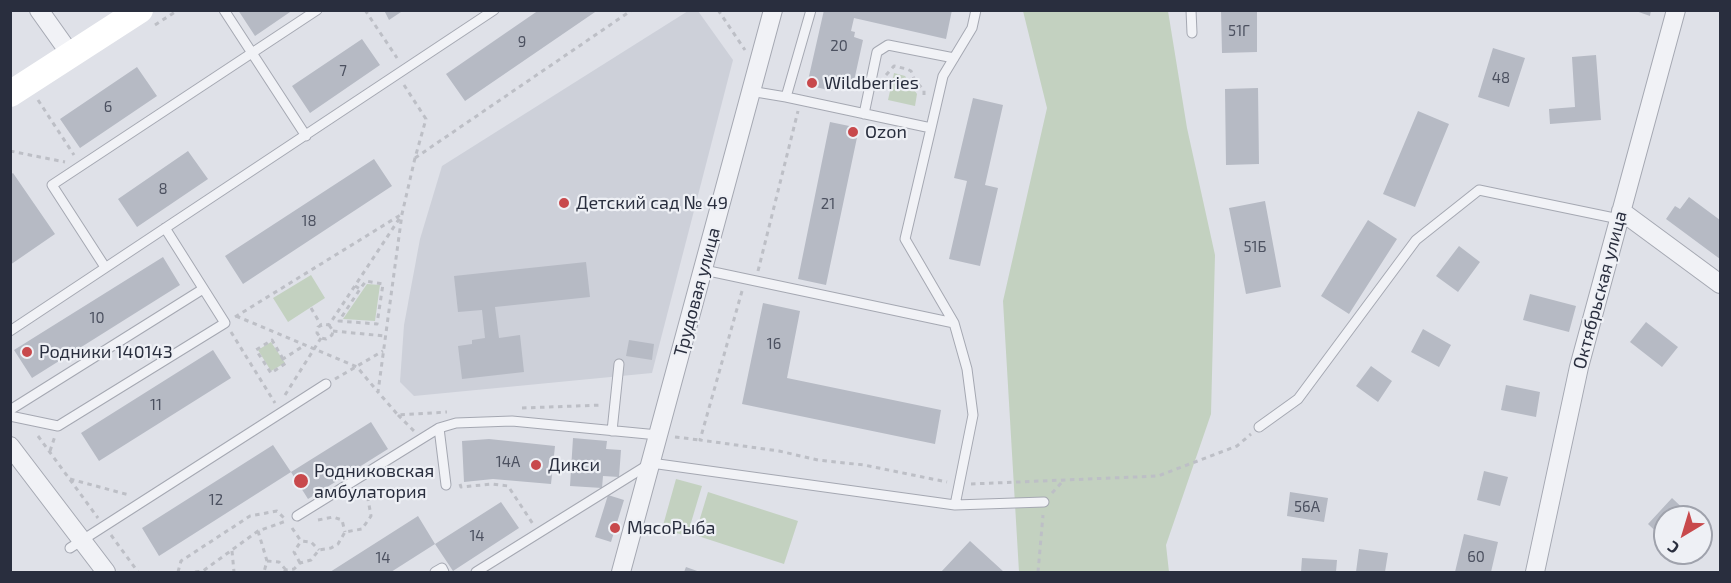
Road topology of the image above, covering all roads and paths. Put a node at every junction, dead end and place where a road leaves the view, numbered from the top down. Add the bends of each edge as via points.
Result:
1 (39, 10) edge
2 (140, 10) edge
3 (224, 10) edge
4 (317, 10) edge
5 (364, 10) edge
6 (494, 10) edge
7 (632, 10) edge
8 (718, 10) edge
9 (773, 10) edge
10 (811, 10) edge
11 (976, 10) edge
12 (1191, 10) edge
13 (1676, 10) edge
14 (1192, 33) dead end
15 (252, 54) junction
16 (71, 55) junction
17 (954, 58) junction
18 (756, 66) junction
19 (401, 72) junction
20 (885, 82) dead end
21 (750, 91) junction
22 (10, 94) edge
23 (786, 97) junction
24 (38, 100) dead end
25 (801, 100) junction
26 (923, 101) dead end
27 (864, 114) junction
28 (931, 128) junction
29 (306, 136) junction
30 (10, 151) edge
31 (415, 158) junction
32 (82, 165) junction
33 (402, 214) junction
34 (1620, 215) junction
35 (165, 228) junction
36 (105, 267) junction
37 (704, 270) junction
38 (745, 279) junction
39 (756, 281) junction
40 (1720, 284) edge
41 (355, 286) junction
42 (203, 289) junction
43 (360, 289) junction
44 (215, 307) junction
45 (311, 308) dead end
46 (337, 313) junction
47 (237, 316) junction
48 (342, 317) junction
49 (225, 323) junction
50 (954, 323) junction
51 (321, 325) junction
52 (329, 325) junction
53 (10, 331) edge
54 (333, 331) junction
55 (385, 336) junction
56 (321, 338) junction
57 (305, 345) junction
58 (314, 349) junction
59 (383, 351) junction
60 (283, 359) junction
61 (619, 364) dead end
62 (357, 367) junction
63 (326, 384) joint
64 (378, 392) junction
65 (616, 405) junction
66 (513, 408) dead end
67 (279, 409) junction
68 (10, 410) edge
69 (456, 411) dead end
70 (398, 415) junction
71 (10, 416) edge
72 (27, 420) junction
73 (1259, 427) joint
74 (439, 428) junction
75 (612, 431) junction
76 (658, 435) junction
77 (421, 439) junction
78 (700, 440) junction
79 (10, 447) edge
80 (651, 463) junction
81 (70, 479) junction
82 (356, 479) junction
83 (457, 480) dead end
84 (1063, 480) junction
85 (959, 484) junction
86 (446, 485) dead end
87 (146, 499) junction
88 (1044, 502) junction
89 (955, 505) junction
90 (297, 516) joint
91 (288, 521) junction
92 (104, 526) junction
93 (258, 531) junction
94 (345, 532) junction
95 (301, 541) junction
96 (526, 541) junction
97 (75, 544) junction
98 (318, 550) junction
99 (232, 551) junction
100 (267, 561) junction
101 (300, 562) junction
102 (285, 571) edge
103 (203, 572) edge
104 (106, 573) edge
105 (138, 573) edge
106 (178, 573) edge
107 (195, 573) edge
108 (234, 573) edge
109 (264, 573) edge
110 (435, 573) edge
111 (444, 573) edge
112 (476, 573) edge
113 (621, 573) edge
114 (1038, 573) edge
115 (1534, 573) edge

1 - 16 street
2 - 16 main road
3 - 15 lane
4 - 15 lane
5 - 19 path
6 - 19 lane
7 - 31 path
8 - 18 path
9 - 18 street, Трудовая улица
10 - 23 lane
11 - 17 lane via 972,28
12 - 14 lane
13 - 34 street, Октябрьская улица
15 - 29 lane
15 - 32 lane
16 - 22 main road
17 - 27 lane via 888,45 877,52
17 - 28 lane via 943,76
18 - 21 street, Трудовая улица
19 - 29 lane
19 - 31 path via 426,119
20 - 26 path via 886,73 894,66 911,71 924,90
21 - 23 lane
21 - 37 street, Трудовая улица
23 - 25 lane
24 - 32 path
25 - 27 lane
25 - 39 path
27 - 28 lane
28 - 50 lane via 905,239
29 - 35 lane
30 - 32 path
31 - 33 path
32 - 36 lane via 52,185
33 - 41 path
33 - 47 path
33 - 55 path
34 - 40 street
34 - 73 lane via 1479,190 1416,240 1298,399
34 - 115 street, Октябрьская улица via 1579,367
35 - 36 lane
35 - 42 lane
36 - 53 lane
37 - 38 lane
37 - 76 street, Трудовая улица
38 - 39 lane
38 - 78 path
39 - 50 lane
41 - 43 path
41 - 46 path
42 - 44 lane
42 - 68 lane
43 - 48 path
43 - 48 path via 366,281 383,284 377,324 339,321
44 - 47 path
44 - 49 lane
45 - 51 path
46 - 48 path
46 - 52 path
47 - 49 path
47 - 57 path
49 - 67 path
49 - 72 lane via 58,426
50 - 85 lane via 968,369 974,415
51 - 52 path
51 - 56 path via 317,330
52 - 54 path
54 - 55 path
54 - 56 path via 329,338
55 - 59 path
56 - 58 path
57 - 58 path
57 - 60 path
58 - 62 path
58 - 67 path
59 - 62 path
59 - 64 path
60 - 60 path via 286,363 271,373 256,350 272,340
61 - 65 lane
62 - 63 path
62 - 64 path
63 - 67 lane
64 - 70 path
65 - 66 path
65 - 75 lane
67 - 87 lane
69 - 70 path
70 - 77 path
71 - 72 lane
72 - 81 path
73 - 84 path via 1237,446 1158,476
74 - 75 lane via 456,423 512,421
74 - 77 lane
74 - 86 lane
75 - 76 lane
76 - 78 path
76 - 80 street, Трудовая улица
77 - 82 lane
78 - 85 path
79 - 97 street
80 - 89 lane
80 - 96 lane
80 - 113 street, Трудовая улица
81 - 87 path
81 - 92 path
82 - 90 lane
82 - 94 path via 368,499 371,516 362,530
83 - 96 path via 461,487 508,486 535,527 523,536
84 - 85 path
84 - 88 path
85 - 89 lane
87 - 92 lane
88 - 89 lane
88 - 114 path
90 - 94 path via 304,523 333,516 342,519
91 - 93 path
91 - 95 path
91 - 106 path via 277,512 250,516 181,561
92 - 97 lane
92 - 105 path
93 - 99 path
93 - 100 path
94 - 98 path via 338,544
95 - 98 path via 311,542
95 - 101 path via 294,552
96 - 112 lane
97 - 104 street
98 - 101 path via 311,560
99 - 103 path
99 - 108 path
100 - 102 path via 279,562
100 - 109 path
101 - 102 path
103 - 107 path
110 - 111 lane via 442,568

